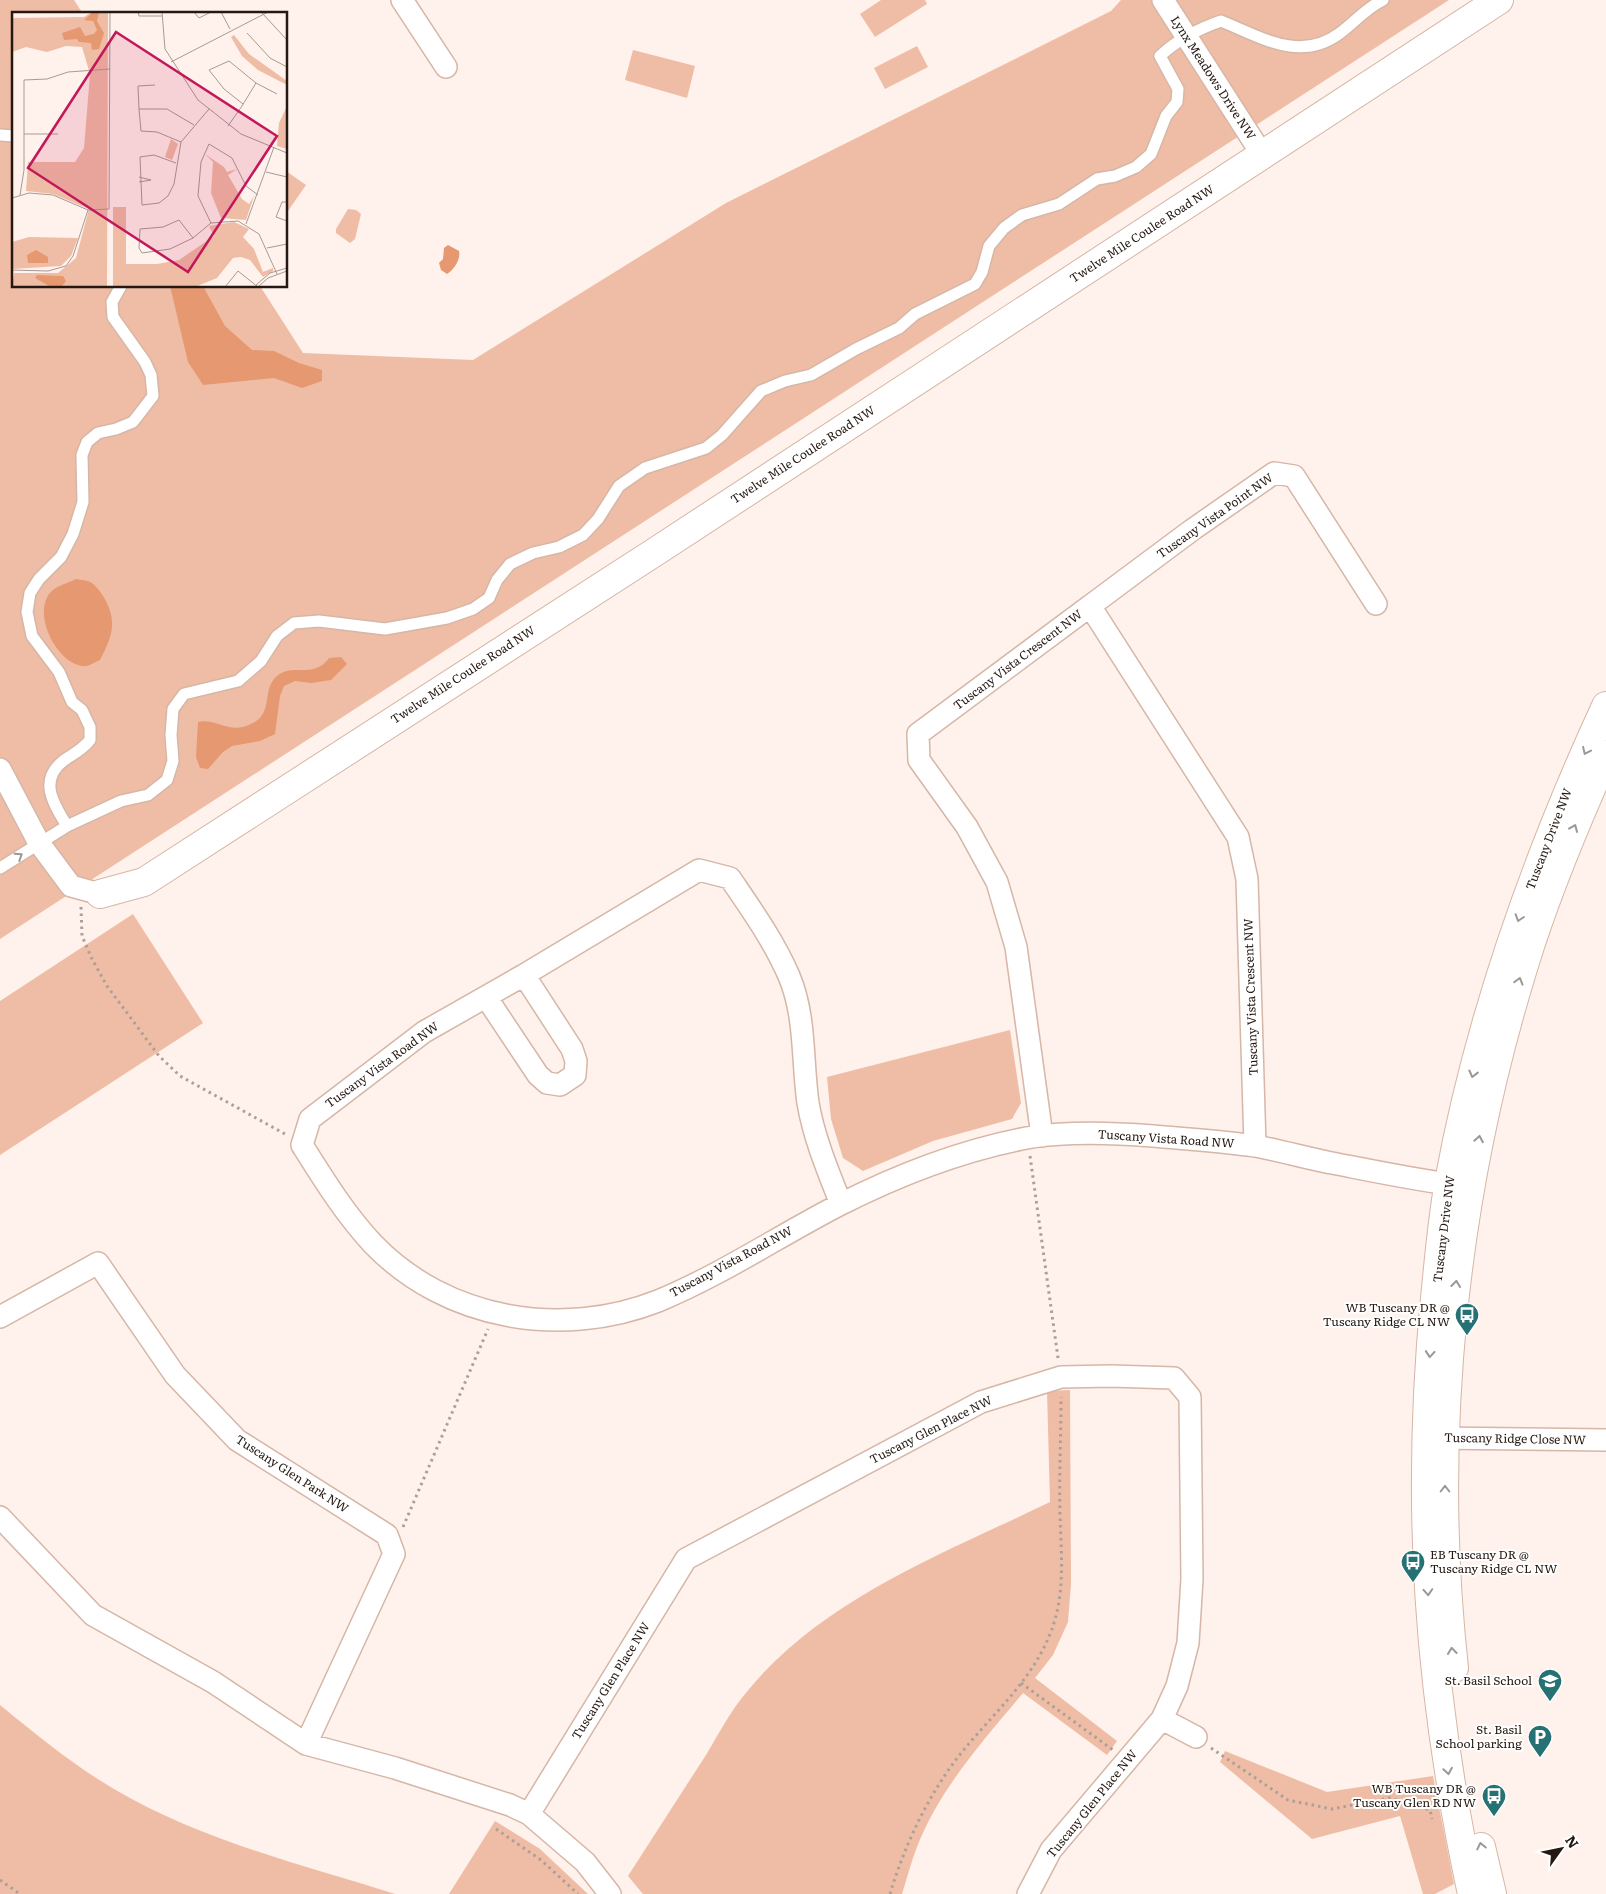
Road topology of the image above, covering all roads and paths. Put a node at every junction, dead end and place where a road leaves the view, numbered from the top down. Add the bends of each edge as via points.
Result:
1 (402, 0) edge
2 (1163, 0) edge
3 (1383, 0) edge
4 (1499, 0) edge
5 (1186, 36) junction
6 (446, 67) dead end
7 (1263, 156) junction
8 (120, 288) edge
9 (1376, 604) dead end
10 (1090, 606) junction
11 (1606, 706) edge
12 (1606, 755) edge
13 (0, 769) edge
14 (67, 826) junction
15 (39, 843) junction
16 (0, 868) edge
17 (92, 892) junction
18 (524, 975) junction
19 (486, 997) junction
20 (1035, 1137) junction
21 (302, 1146) junction
22 (1255, 1146) junction
23 (1460, 1185) junction
24 (841, 1204) junction
25 (493, 1314) junction
26 (0, 1317) edge
27 (1061, 1377) junction
28 (1435, 1438) junction
29 (1606, 1440) edge
30 (0, 1517) edge
31 (387, 1535) junction
32 (1020, 1683) junction
33 (1162, 1720) junction
34 (1196, 1737) joint
35 (306, 1744) junction
36 (1128, 1760) junction
37 (529, 1814) junction
38 (1435, 1828) dead end
39 (496, 1829) dead end
40 (0, 1880) edge
41 (20, 1894) edge
42 (578, 1894) edge
43 (610, 1894) edge
44 (890, 1894) edge
45 (1028, 1894) edge
46 (1472, 1894) edge
47 (1492, 1894) edge

1 - 6 street
2 - 5 street, Lynx Meadows Drive NW
3 - 5 lane via 1357,16 1325,43 1308,48 1283,46 1221,21
4 - 7 street, Twelve Mile Coulee Road NW
5 - 7 street, Lynx Meadows Drive NW
5 - 14 lane via 1160,56 1178,89 1177,102 1166,116 1151,154 1136,167 1097,179 1059,204 1022,215 1004,228 988,246 982,272 975,284 915,314 899,328 856,348 811,375 761,391 706,448 645,468 619,486 598,519 583,535 510,564 497,580 489,598 473,609 447,618 385,629 319,621 294,623 277,636 261,661 238,681 184,694 173,709 173,761 167,780 148,795 121,802
7 - 17 street, Twelve Mile Coulee Road NW via 144,882
8 - 14 lane via 112,302 113,316 151,375 153,396 133,422 98,433 87,442 82,455 83,502 73,534 61,558 38,579 30,592 27,612 32,636 59,672 72,702 82,710 90,727 90,740 82,750 52,772 49,787 54,805
9 - 10 street, Tuscany Vista Point NW via 1294,476 1274,473
10 - 20 street, Tuscany Vista Crescent NW via 918,734 919,760 967,827 997,882 1016,947
10 - 22 street, Tuscany Vista Crescent NW via 1238,837 1247,879
11 -> 23 street, Tuscany Drive NW via 1575,772 1521,910 1479,1048
23 -> 12 street, Tuscany Drive NW via 1524,964 1562,856
13 - 15 street
14 - 15 lane
16 -> 15 lane
15 - 17 street via 71,886
17 - 21 path via 80,913 82,936 107,986 159,1056 180,1076 273,1126
18 - 19 street, Tuscany Vista Road NW
18 - 19 street via 572,1049 576,1061 575,1075 560,1085 547,1083 538,1075
18 - 24 street, Tuscany Vista Road NW via 698,870 730,878 764,929 789,977 802,1025 808,1104 822,1156
19 - 21 street, Tuscany Vista Road NW via 424,1032 310,1119
20 - 22 street, Tuscany Vista Road NW via 1115,1133
20 - 24 street, Tuscany Vista Road NW via 980,1148 917,1169
20 - 27 path
21 - 25 street, Tuscany Vista Road NW via 335,1197 375,1245 412,1277 452,1300
22 - 23 street, Tuscany Vista Road NW via 1336,1164
23 - 28 street, Tuscany Drive NW via 1433,1323
24 - 25 street, Tuscany Vista Road NW via 657,1301 613,1314 572,1320 525,1319
25 - 31 path via 404,1526
26 - 31 street, Tuscany Glen Park NW via 98,1263 175,1374 237,1440
27 - 32 path via 1063,1578 1050,1633
27 - 33 street, Tuscany Glen Place NW via 1174,1378 1190,1397 1192,1579 1188,1643 1177,1686
27 - 37 street, Tuscany Glen Place NW via 982,1402 686,1559
28 - 29 street, Tuscany Ridge Close NW
28 -> 46 street, Tuscany Drive NW via 1425,1525 1433,1654 1448,1772
47 -> 28 street, Tuscany Drive NW via 1467,1771 1452,1656 1445,1527
30 - 35 street via 93,1615 213,1682
31 - 35 street via 394,1554
32 - 36 path
32 - 44 path via 939,1785 919,1822
33 - 34 street
33 - 36 street, Tuscany Glen Place NW
34 - 38 path via 1288,1800 1332,1810 1390,1798 1430,1810
35 - 37 street via 395,1768
36 - 45 street, Tuscany Glen Place NW via 1051,1850
37 - 43 street via 584,1862
39 - 42 path via 540,1860
40 - 41 path

